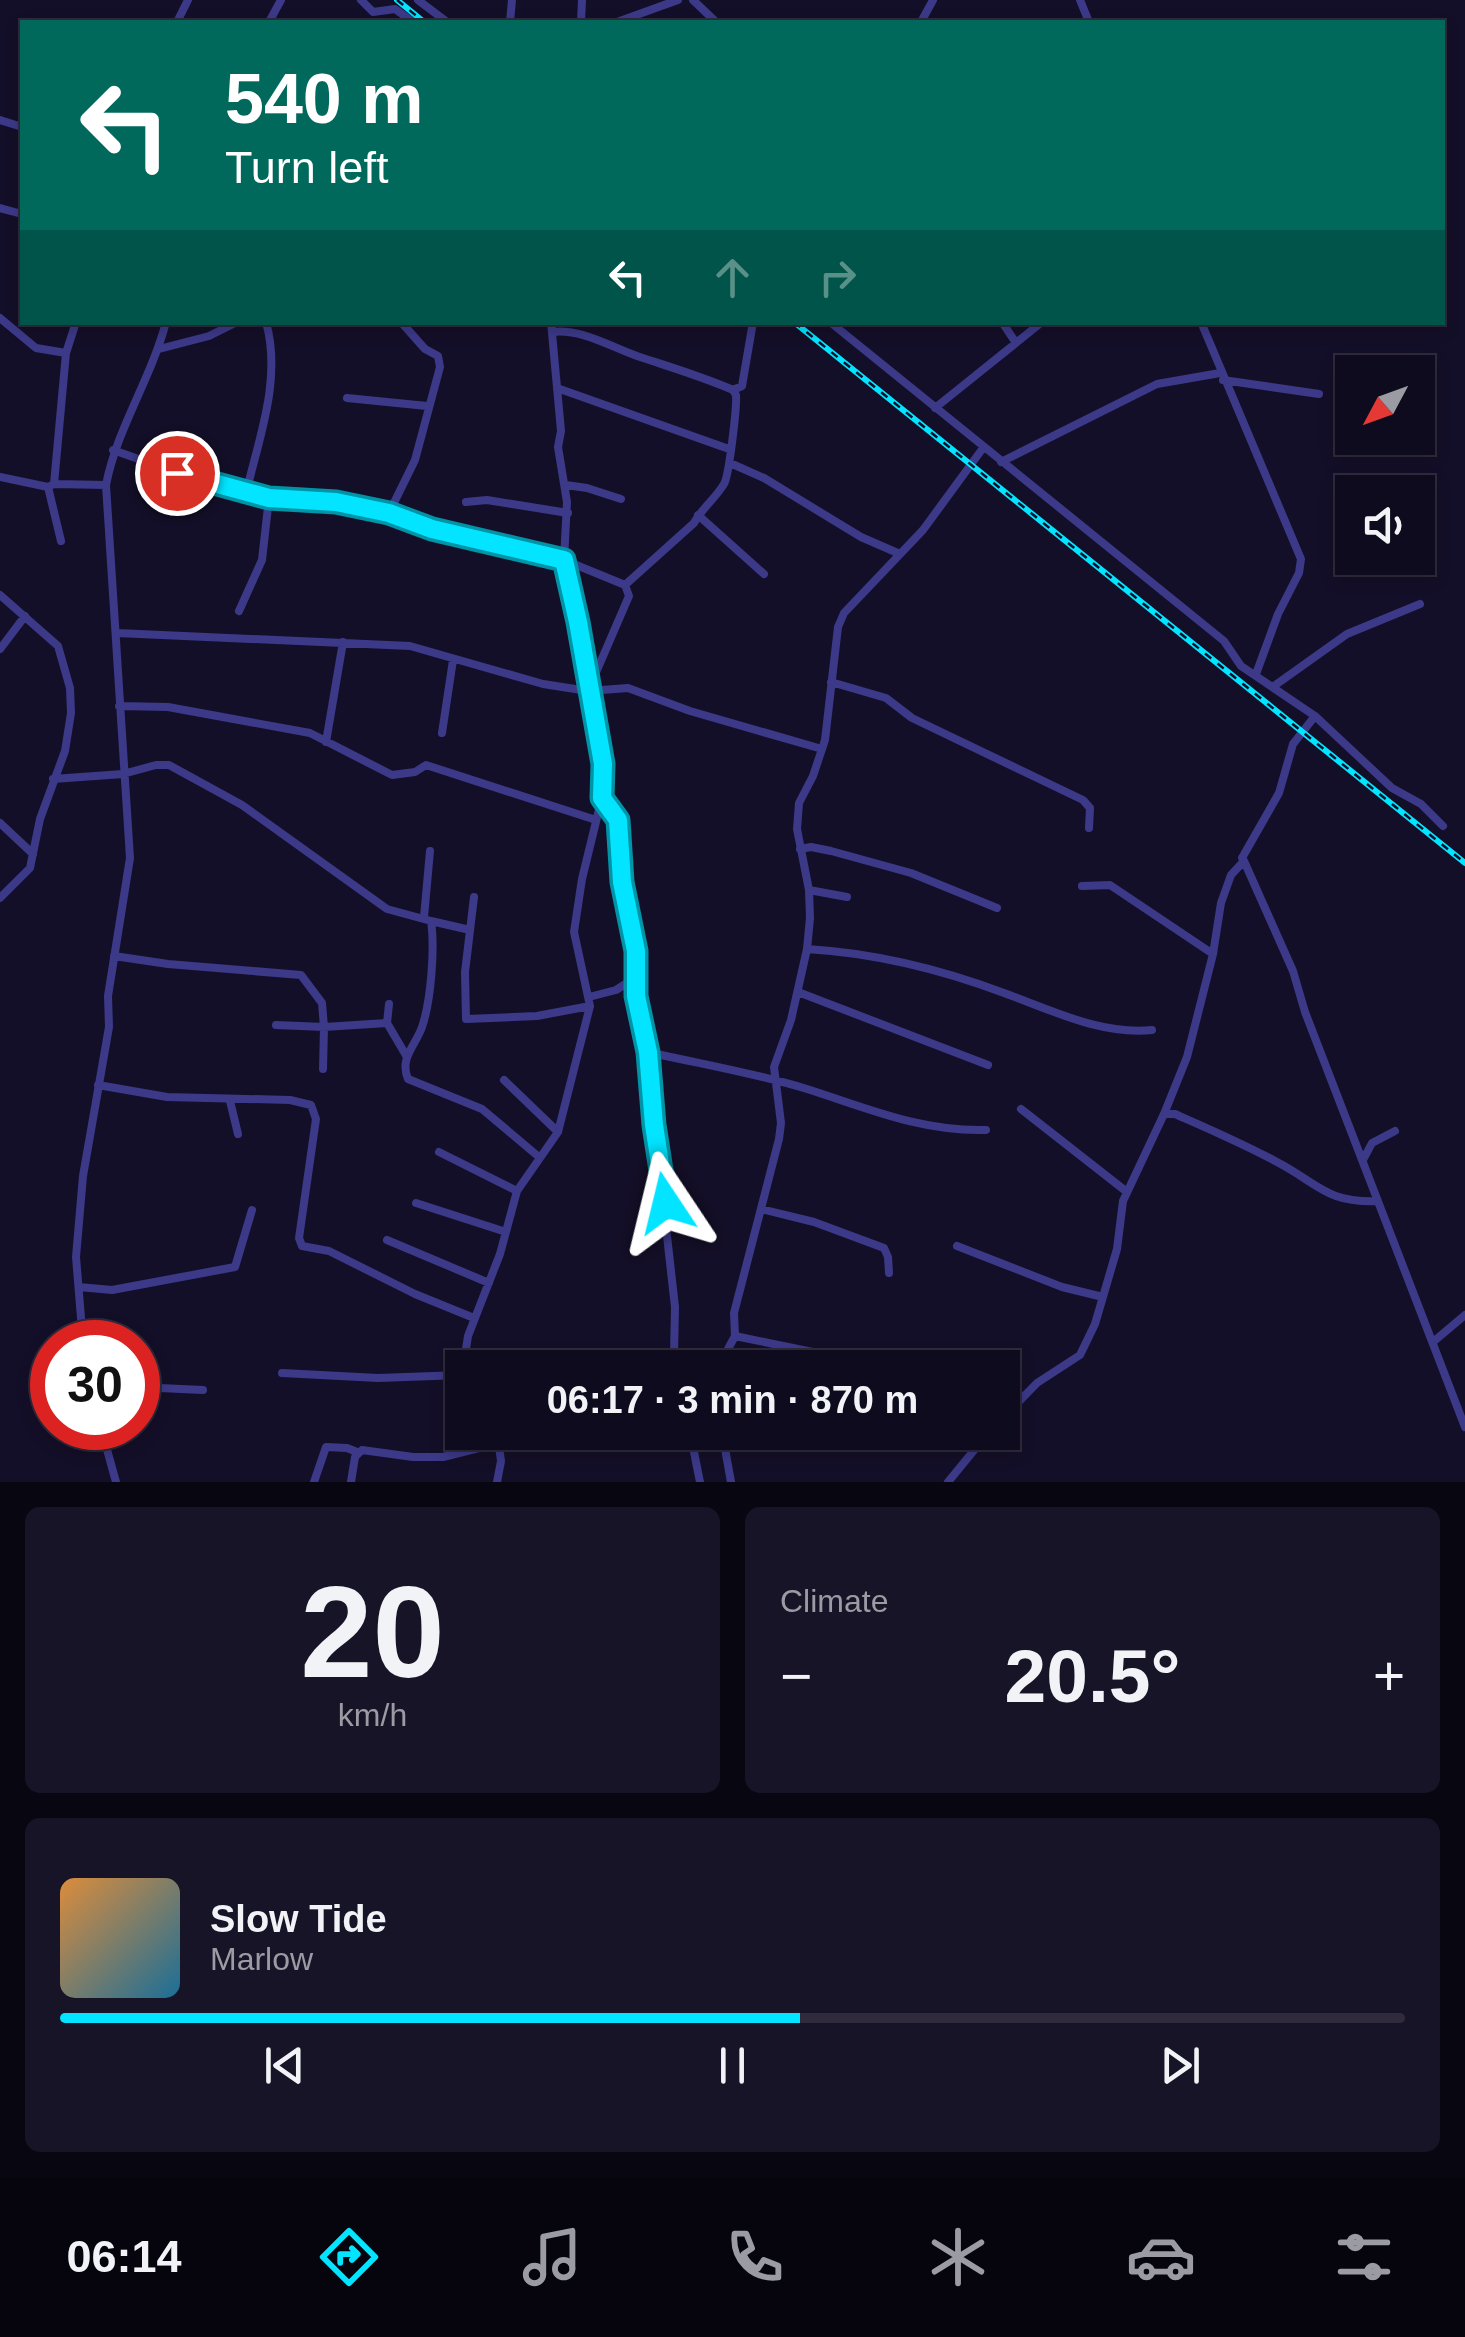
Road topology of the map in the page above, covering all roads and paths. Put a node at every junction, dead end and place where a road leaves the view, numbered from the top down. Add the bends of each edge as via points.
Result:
1 (362, 0) edge
2 (418, 0) edge
3 (678, 0) edge
4 (693, 0) edge
5 (374, 17) edge
6 (410, 20) edge
7 (443, 20) edge
8 (623, 20) edge
9 (714, 20) edge
10 (0, 120) edge
11 (19, 126) dead end
12 (0, 318) edge
13 (75, 325) edge
14 (165, 325) edge
15 (230, 325) edge
16 (267, 325) edge
17 (405, 325) edge
18 (752, 325) edge
19 (834, 325) edge
20 (1004, 325) edge
21 (1038, 325) edge
22 (1202, 325) edge
23 (552, 327) edge
24 (1016, 343) junction
25 (159, 349) junction
26 (66, 352) junction
27 (1221, 377) junction
28 (557, 388) junction
29 (733, 390) junction
30 (1319, 394) dead end
31 (347, 398) dead end
32 (427, 406) junction
33 (935, 408) junction
34 (983, 448) junction
35 (729, 449) junction
36 (113, 450) junction
37 (1001, 462) junction
38 (730, 463) junction
39 (0, 476) edge
40 (566, 485) junction
41 (51, 486) junction
42 (106, 486) junction
43 (246, 494) junction
44 (269, 498) junction
45 (621, 499) dead end
46 (466, 502) dead end
47 (389, 513) junction
48 (568, 513) junction
49 (698, 515) junction
50 (61, 541) dead end
51 (900, 554) junction
52 (564, 560) junction
53 (764, 574) dead end
54 (625, 585) junction
55 (0, 595) edge
56 (1420, 604) dead end
57 (240, 611) dead end
58 (25, 616) junction
59 (118, 633) junction
60 (344, 642) junction
61 (0, 648) edge
62 (453, 660) junction
63 (1256, 674) junction
64 (830, 682) junction
65 (1274, 686) junction
66 (588, 691) junction
67 (120, 706) junction
68 (1315, 716) junction
69 (442, 734) dead end
70 (326, 742) junction
71 (822, 749) junction
72 (124, 774) junction
73 (53, 779) junction
74 (602, 798) junction
75 (596, 820) junction
76 (0, 823) edge
77 (1443, 826) dead end
78 (1089, 828) dead end
79 (800, 849) junction
80 (430, 851) dead end
81 (33, 854) junction
82 (1244, 861) junction
83 (1082, 886) dead end
84 (809, 890) junction
85 (474, 897) dead end
86 (847, 897) dead end
87 (0, 898) edge
88 (998, 908) dead end
89 (427, 919) junction
90 (470, 930) junction
91 (807, 950) junction
92 (1213, 954) junction
93 (114, 956) junction
94 (635, 978) junction
95 (798, 992) junction
96 (589, 1001) junction
97 (389, 1004) dead end
98 (387, 1022) junction
99 (276, 1025) dead end
100 (324, 1028) junction
101 (1152, 1030) dead end
102 (648, 1052) junction
103 (407, 1057) junction
104 (988, 1065) dead end
105 (323, 1069) dead end
106 (504, 1080) dead end
107 (774, 1082) junction
108 (98, 1085) junction
109 (230, 1101) junction
110 (1022, 1109) dead end
111 (1164, 1114) junction
112 (986, 1130) dead end
113 (1396, 1131) dead end
114 (558, 1132) junction
115 (238, 1134) dead end
116 (439, 1152) dead end
117 (540, 1157) junction
118 (1364, 1160) junction
119 (1127, 1190) junction
120 (517, 1191) junction
121 (1378, 1202) junction
122 (416, 1203) dead end
123 (252, 1210) dead end
124 (760, 1210) junction
125 (506, 1232) junction
126 (387, 1240) dead end
127 (957, 1246) dead end
128 (889, 1273) dead end
129 (489, 1283) junction
130 (79, 1287) junction
131 (1102, 1296) junction
132 (1465, 1315) edge
133 (474, 1318) junction
134 (81, 1320) edge
135 (735, 1336) junction
136 (1432, 1342) junction
137 (467, 1350) edge
138 (674, 1350) edge
139 (728, 1350) edge
140 (807, 1350) edge
141 (282, 1373) dead end
142 (445, 1375) edge
143 (160, 1388) edge
144 (202, 1390) dead end
145 (1020, 1400) edge
146 (1465, 1428) edge
147 (107, 1450) edge
148 (474, 1450) edge
149 (501, 1450) edge
150 (694, 1450) edge
151 (725, 1450) edge
152 (974, 1450) edge
153 (357, 1452) junction
154 (116, 1482) edge
155 (314, 1482) edge
156 (351, 1482) edge
157 (498, 1482) edge
158 (700, 1482) edge
159 (731, 1482) edge
160 (948, 1482) edge

1 - 5 street
2 - 7 street
3 - 8 street
4 - 9 street
5 - 6 street via 395,9
10 - 11 street
12 - 26 street via 36,348
13 - 26 street
14 - 25 street
15 - 25 street
16 - 43 street via 271,383
17 - 32 street via 441,360
18 - 29 street via 742,386
19 - 33 street
20 - 24 street
21 - 24 street
22 - 27 street
23 - 28 street
23 - 29 street
24 - 33 street
25 - 36 street
26 - 41 street
27 - 30 street
27 - 37 street via 1157,384
27 - 63 street via 1301,559
28 - 35 street
28 - 40 street
29 - 35 street
31 - 32 street
32 - 47 street via 414,460
33 - 34 street
34 - 37 street
34 - 51 street
35 - 38 street
36 - 42 street
36 - 43 street
37 - 63 street
38 - 49 street via 724,484
38 - 51 street
39 - 41 street
40 - 45 street
40 - 48 street
41 - 42 street
41 - 50 street
42 - 59 street
43 - 44 street
44 - 47 street
44 - 57 street via 262,560
46 - 48 street
47 - 52 street
48 - 52 street
49 - 53 street
49 - 54 street
51 - 64 street via 844,613
52 - 54 street
52 - 66 street
54 - 66 street via 629,596
55 - 58 street
56 - 65 street via 1347,634
58 - 61 street
58 - 73 street via 58,646 70,688 65,751
59 - 60 street
59 - 67 street
60 - 62 street via 410,646
60 - 70 street
62 - 66 street
62 - 69 street
63 - 65 street
64 - 71 street
64 - 78 street via 886,698 912,718 1084,800
65 - 68 street
66 - 71 street via 628,688
66 - 74 street via 603,764
67 - 70 street via 222,715
67 - 72 street
68 - 77 street
68 - 82 street via 1293,744 1279,793
70 - 75 street via 384,773 426,765
71 - 79 street via 799,804
72 - 73 street
72 - 89 street via 156,765 180,770 242,805 387,909
72 - 93 street via 130,858
73 - 81 street
74 - 75 street
74 - 94 street via 618,820
75 - 96 street via 574,932
76 - 81 street
79 - 84 street
79 - 88 street via 911,873
80 - 89 street
81 - 87 street via 30,868
82 - 92 street via 1221,903
82 - 118 street
83 - 92 street via 1110,884
84 - 86 street
84 - 91 street
85 - 90 street
89 - 90 street
89 - 103 street via 426,1008
90 - 96 street via 466,1019 537,1016
91 - 95 street
91 - 101 street via 904,962 1102,1028
92 - 111 street
93 - 100 street via 301,975 322,1003
93 - 108 street
94 - 96 street
94 - 102 street
95 - 104 street
95 - 107 street
96 - 114 street
97 - 98 street
98 - 100 street
98 - 103 street
99 - 100 street
100 - 105 street
102 - 107 street
102 - 138 street
103 - 117 street via 408,1078 482,1109
106 - 114 street
107 - 112 street via 893,1119
107 - 124 street via 782,1123
108 - 109 street
108 - 130 street via 83,1176
109 - 115 street
109 - 133 street via 290,1100 315,1109 302,1246 329,1251
110 - 119 street
111 - 119 street
111 - 121 street via 1274,1160 1334,1198
113 - 118 street via 1378,1138
114 - 117 street
116 - 120 street
117 - 120 street
118 - 121 street
119 - 131 street
120 - 125 street
121 - 136 street
122 - 125 street
123 - 130 street via 235,1268 112,1290
124 - 128 street via 884,1248
124 - 135 street via 734,1313
125 - 129 street
126 - 129 street
127 - 131 street
129 - 133 street
130 - 134 street
131 - 145 street via 1080,1355
132 - 136 street
133 - 137 street
135 - 139 street
135 - 140 street
136 - 146 street
141 - 142 street
143 - 144 street
147 - 154 street
148 - 153 street via 443,1457
149 - 157 street
150 - 158 street
151 - 159 street
152 - 160 street
153 - 155 street via 326,1447
153 - 156 street

